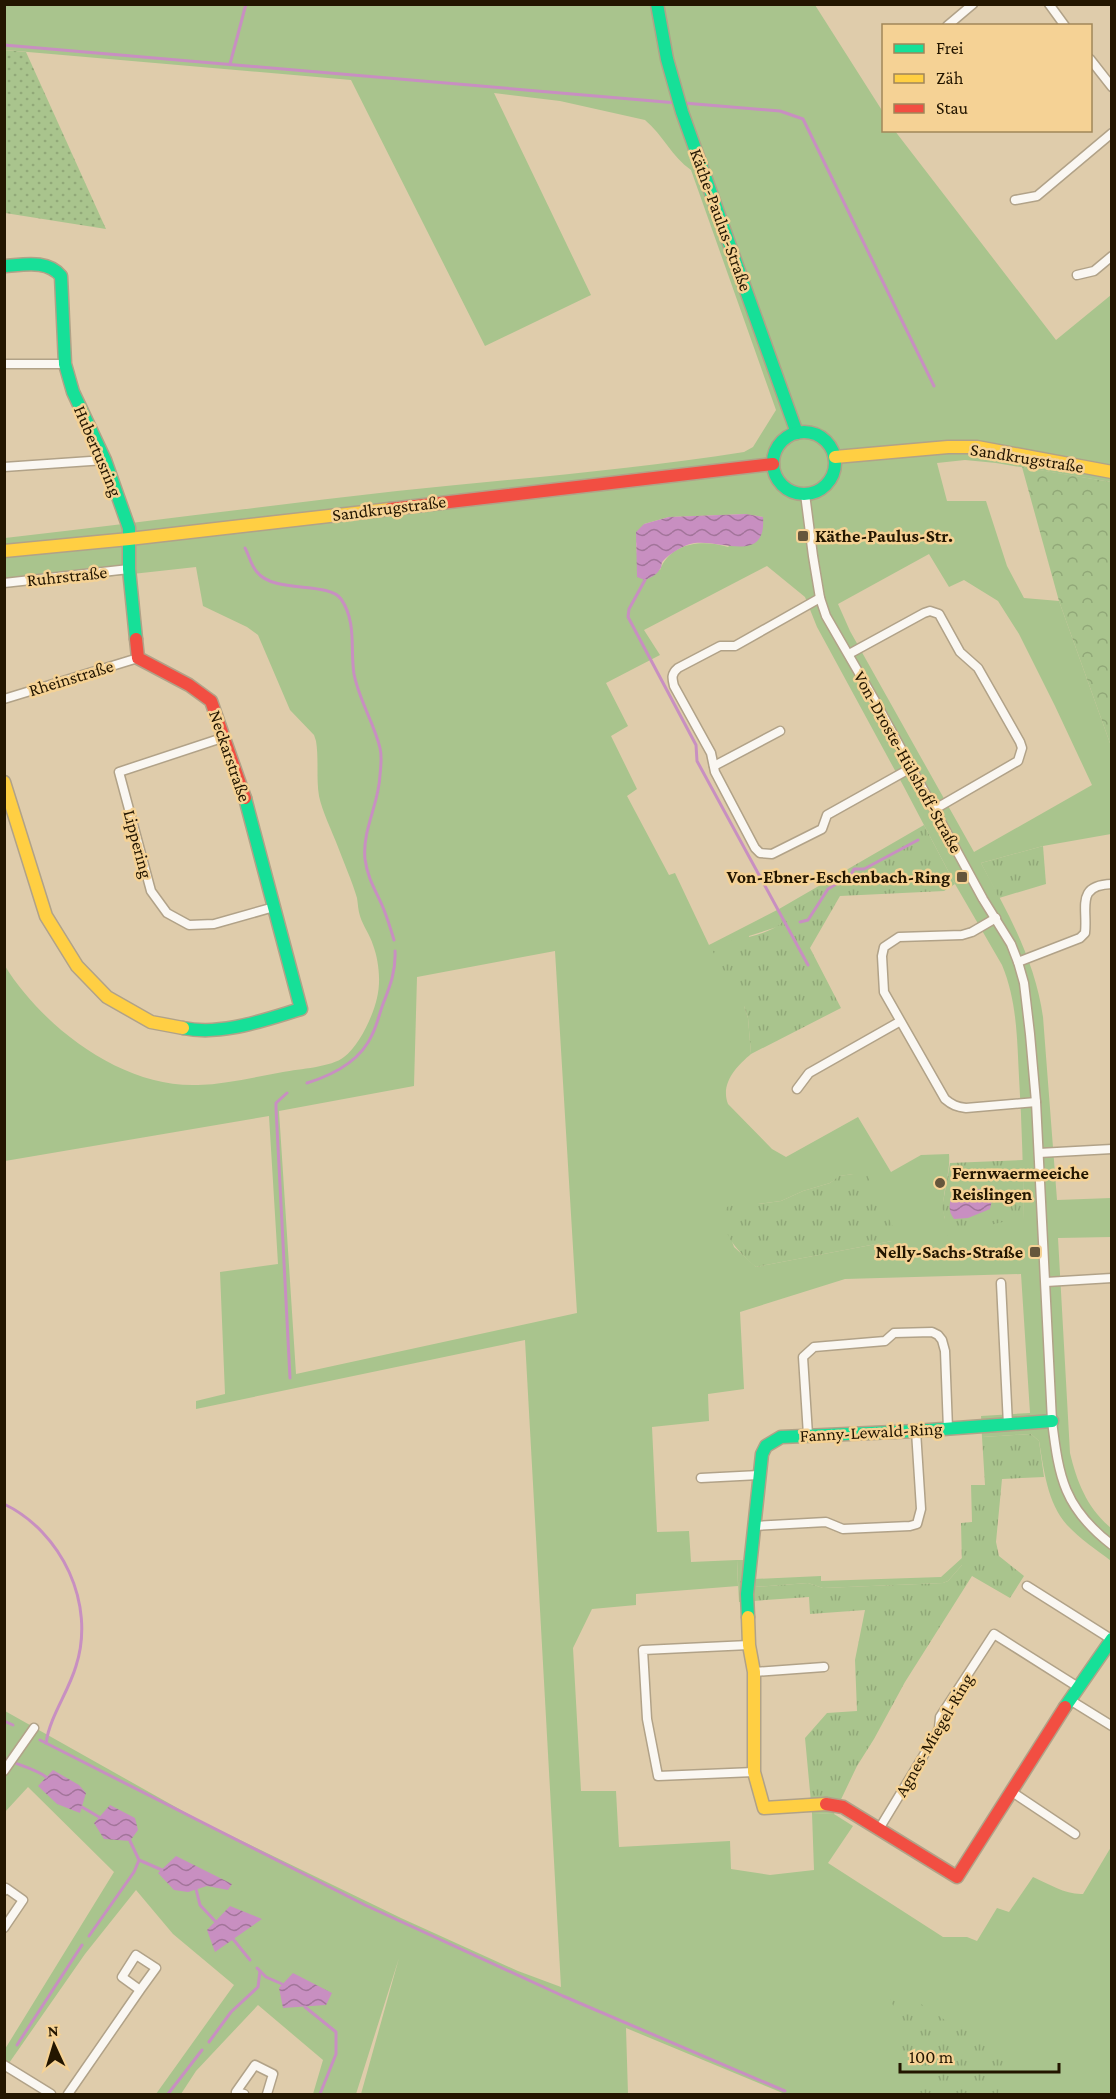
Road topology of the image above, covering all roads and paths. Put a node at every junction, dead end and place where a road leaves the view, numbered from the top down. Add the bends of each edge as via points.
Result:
1 (657, 4) edge
2 (973, 4) edge
3 (1049, 4) edge
4 (949, 24) edge
5 (1064, 24) edge
6 (1092, 62) edge
7 (1112, 87) edge
8 (1112, 133) edge
9 (1015, 200) dead end
10 (1112, 256) edge
11 (4, 266) edge
12 (1077, 275) dead end
13 (4, 364) edge
14 (65, 364) junction
15 (797, 433) junction
16 (835, 457) junction
17 (105, 460) junction
18 (773, 464) junction
19 (4, 468) edge
20 (1112, 472) edge
21 (805, 494) junction
22 (129, 538) junction
23 (4, 550) edge
24 (129, 569) junction
25 (4, 583) edge
26 (820, 598) junction
27 (849, 654) junction
28 (138, 658) junction
29 (4, 699) edge
30 (780, 731) dead end
31 (225, 736) junction
32 (714, 766) junction
33 (911, 768) junction
34 (4, 782) edge
35 (935, 809) junction
36 (1112, 884) edge
37 (274, 907) junction
38 (996, 918) junction
39 (1018, 962) junction
40 (899, 1022) junction
41 (797, 1089) dead end
42 (1036, 1102) junction
43 (1112, 1149) edge
44 (1039, 1153) junction
45 (1112, 1278) edge
46 (1001, 1282) dead end
47 (1046, 1282) junction
48 (1052, 1421) junction
49 (1008, 1425) junction
50 (948, 1429) junction
51 (916, 1431) junction
52 (808, 1435) junction
53 (759, 1475) junction
54 (700, 1478) dead end
55 (754, 1526) junction
56 (1112, 1545) edge
57 (1027, 1586) dead end
58 (1111, 1639) edge
59 (749, 1645) junction
60 (824, 1667) dead end
61 (754, 1672) junction
62 (1078, 1687) junction
63 (1070, 1700) junction
64 (1112, 1726) edge
65 (34, 1728) dead end
66 (9, 1765) edge
67 (754, 1772) junction
68 (1012, 1792) junction
69 (879, 1829) junction
70 (1075, 1834) dead end
71 (4, 1891) edge
72 (5, 1925) edge
73 (140, 1990) dead end
74 (4, 2065) edge
75 (51, 2094) edge
76 (68, 2094) edge
77 (244, 2094) edge
78 (267, 2094) edge

1 - 15 street, Käthe-Paulus-Straße via 675,91
2 - 4 street
3 - 5 street
6 - 7 street
8 - 9 street via 1037,196
10 - 12 street via 1094,271
11 - 14 street, Hubertusring via 47,265 59,272 63,283
13 - 14 street
14 - 17 street, Hubertusring via 73,392
15 - 16 street via 819,436
15 - 18 street via 780,444
16 - 20 street, Sandkrugstraße via 977,447
16 - 21 street via 830,481
17 - 19 street
17 - 22 street, Hubertusring
18 - 21 street via 781,483 789,490
18 - 22 street, Sandkrugstraße
21 - 26 street, Von-Droste-Hülshoff-Straße
22 - 23 street, Sandkrugstraße
22 - 24 street
24 - 25 street, Ruhrstraße
24 - 28 street
26 - 27 street, Von-Droste-Hülshoff-Straße
26 - 32 street via 735,646 720,646 674,672 674,686 711,753
27 - 33 street, Von-Droste-Hülshoff-Straße
27 - 35 street via 924,613 939,614 960,652 978,668 1020,742 1018,761
28 - 29 street, Rheinstraße
28 - 31 street, Neckarstraße via 211,701
30 - 32 street
31 - 37 street, Neckarstraße
31 - 37 street, Lippering via 119,772 151,891 166,913 189,925 214,924
32 - 33 street via 755,848 765,854 822,829 827,815
33 - 35 street, Von-Droste-Hülshoff-Straße
34 - 37 street, Neckarstraße via 46,916 76,966 107,997 151,1022 192,1030 239,1027 301,1009
35 - 38 street, Von-Droste-Hülshoff-Straße
36 - 39 street via 1087,892 1085,933 1080,938
38 - 39 street, Von-Droste-Hülshoff-Straße
38 - 40 street via 962,935 899,937 884,947 884,992
39 - 42 street, Von-Droste-Hülshoff-Straße via 1024,983
40 - 41 street via 809,1073
40 - 42 street via 950,1104 966,1108
42 - 44 street, Von-Droste-Hülshoff-Straße
43 - 44 street
44 - 47 street, Von-Droste-Hülshoff-Straße
45 - 47 street
46 - 49 street
47 - 48 street, Von-Droste-Hülshoff-Straße
48 - 49 street, Fanny-Lewald-Ring
48 - 56 street, Von-Droste-Hülshoff-Straße via 1058,1468 1067,1493 1091,1527
49 - 50 street, Fanny-Lewald-Ring
50 - 51 street, Fanny-Lewald-Ring
50 - 52 street via 942,1340 932,1332 894,1333 885,1341 814,1347 803,1357
51 - 52 street, Fanny-Lewald-Ring
51 - 55 street via 921,1509 917,1524 843,1529 826,1522
52 - 53 street, Fanny-Lewald-Ring via 772,1440 762,1454
53 - 54 street
53 - 55 street, Fanny-Lewald-Ring
55 - 59 street, Fanny-Lewald-Ring via 747,1594
57 - 58 street, Fanny-Lewald-Ring
58 - 62 street, Fanny-Lewald-Ring
59 - 61 street, Fanny-Lewald-Ring
59 - 67 street via 643,1650 646,1719 658,1776
60 - 61 street
61 - 67 street, Fanny-Lewald-Ring
62 - 63 street, Fanny-Lewald-Ring
62 - 69 street, Agnes-Miegel-Ring via 994,1634 940,1717 936,1736
63 - 64 street
63 - 68 street, Fanny-Lewald-Ring
65 - 66 street
67 - 69 street, Fanny-Lewald-Ring via 764,1808 836,1805
68 - 69 street, Fanny-Lewald-Ring via 957,1877
68 - 70 street
71 - 72 street via 6,1888 23,1900
73 - 76 street
74 - 75 street
77 - 78 street via 236,2092 255,2065 273,2074

